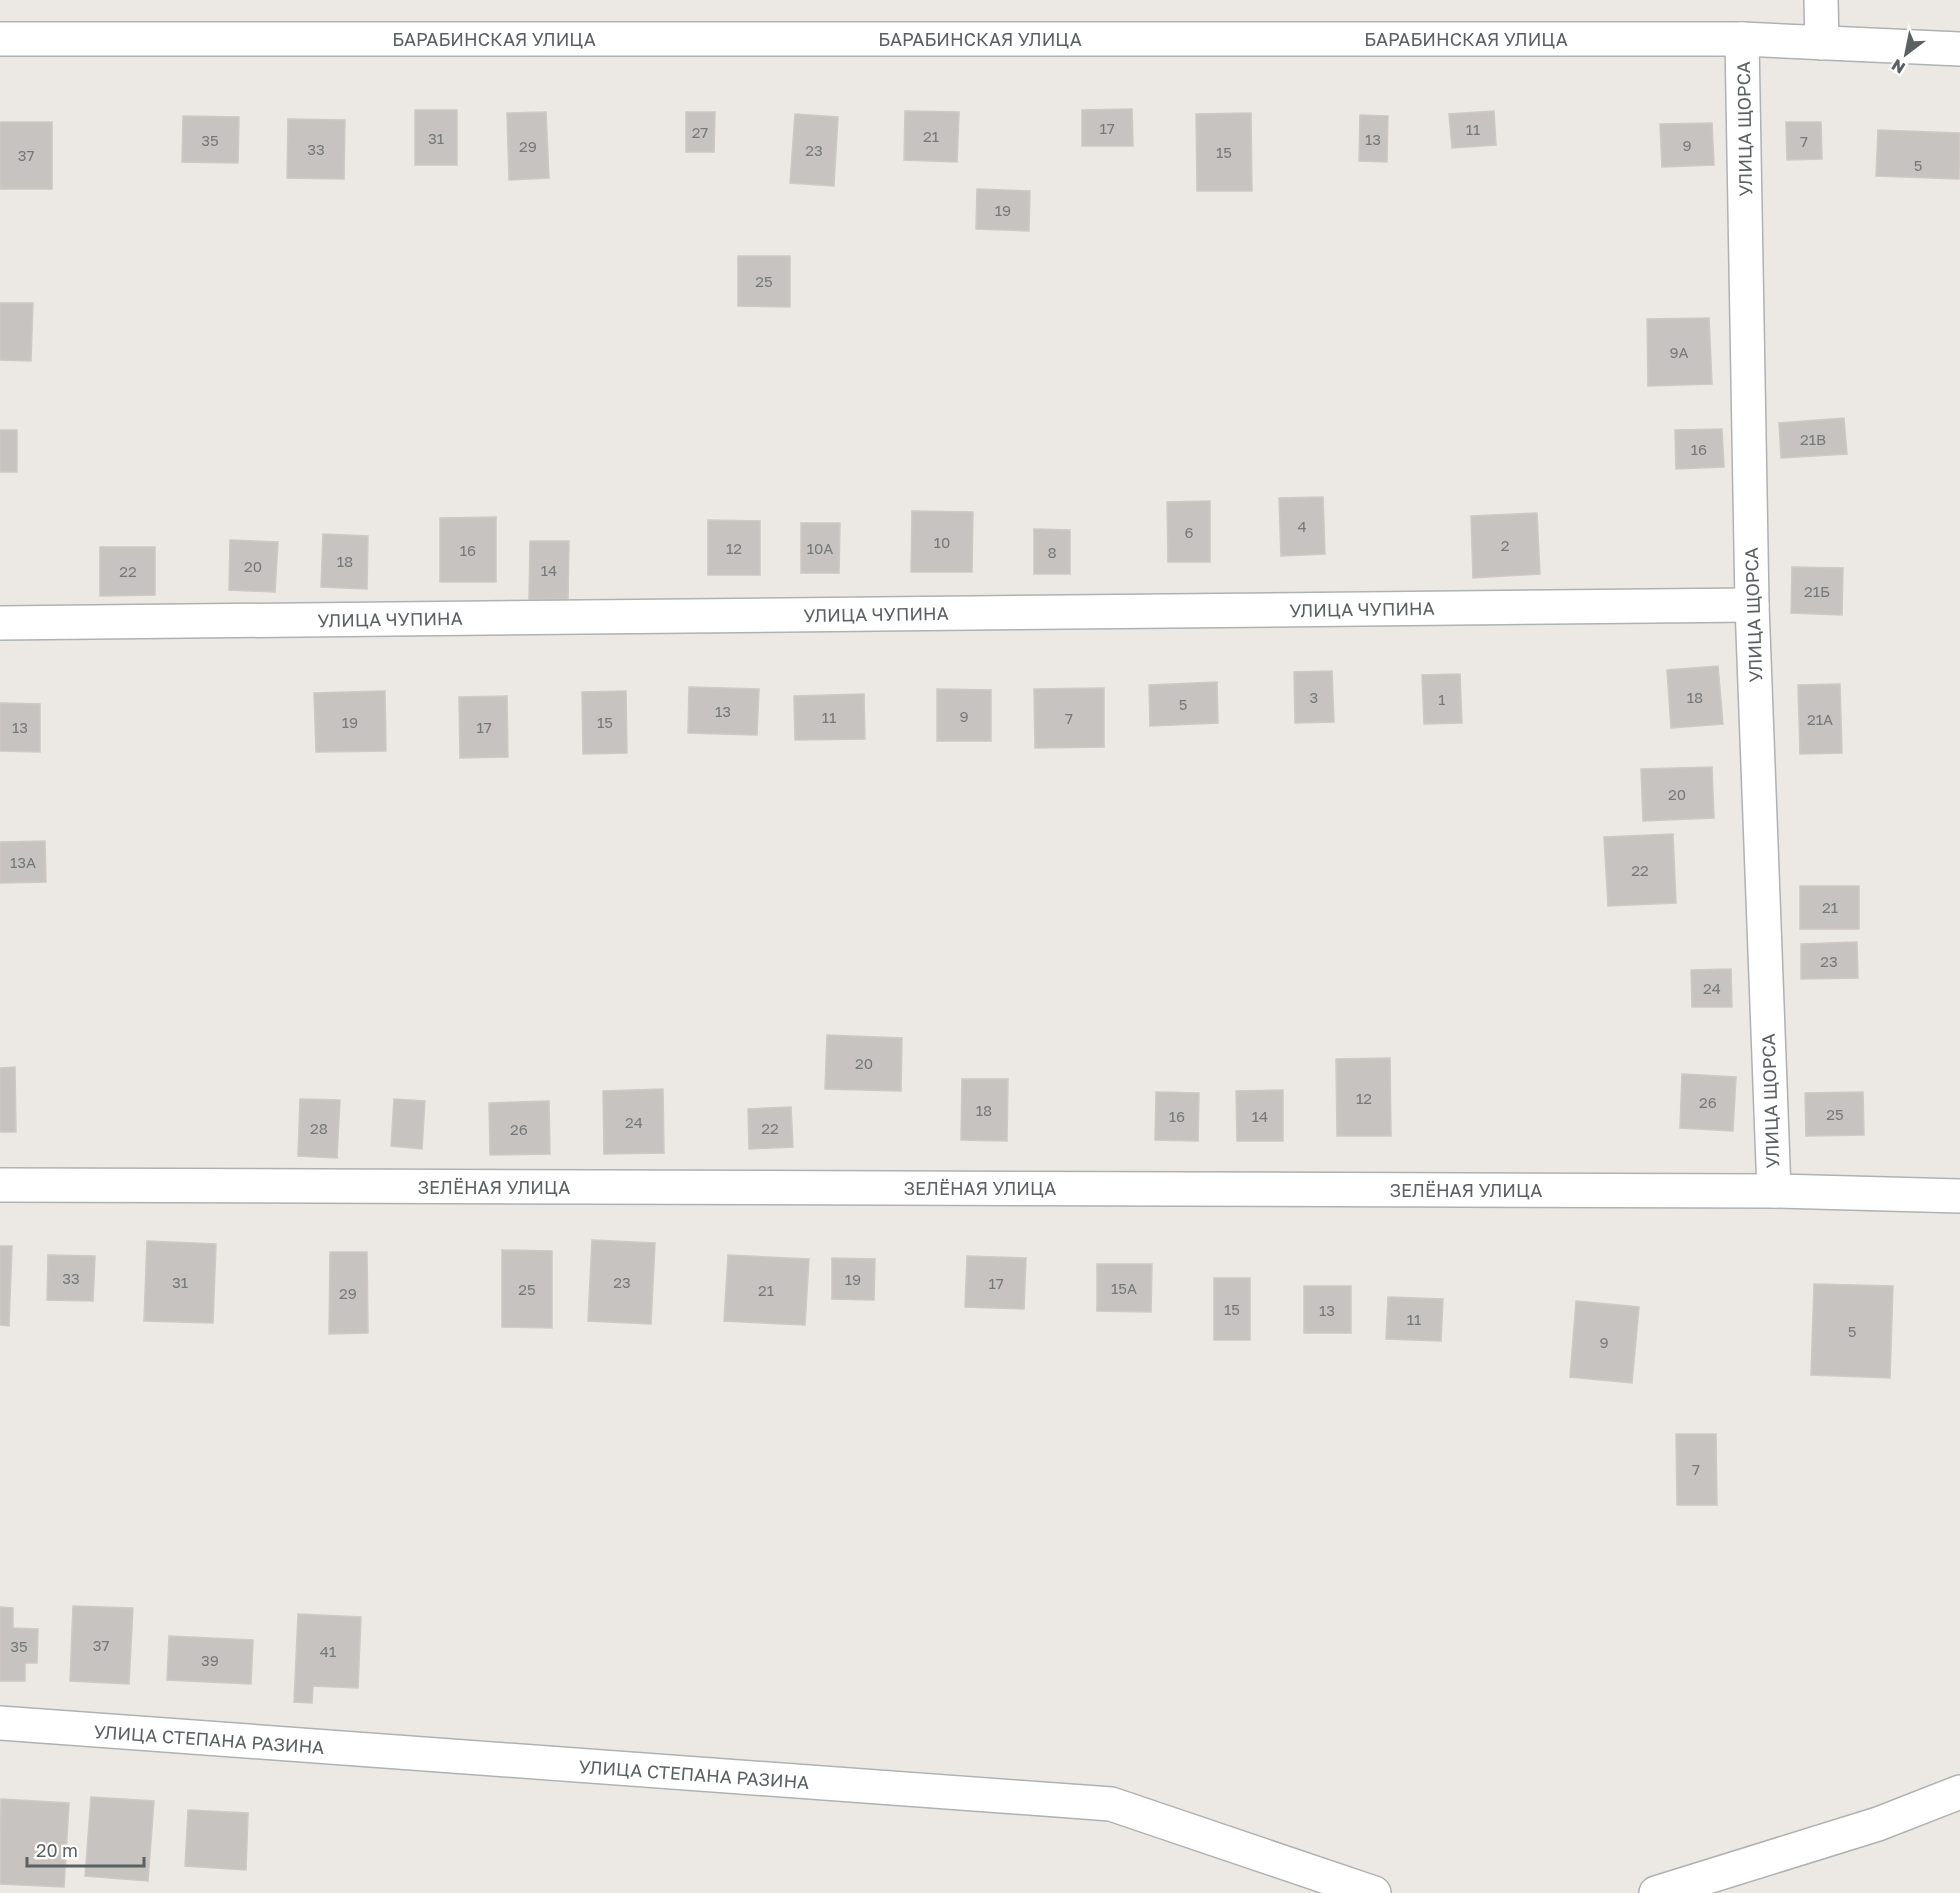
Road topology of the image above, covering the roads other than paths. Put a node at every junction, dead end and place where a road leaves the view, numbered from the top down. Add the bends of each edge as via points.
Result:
1 (1821, 0) edge
2 (0, 39) edge
3 (1742, 39) junction
4 (1822, 43) junction
5 (1960, 49) edge
6 (1752, 605) junction
7 (0, 623) edge
8 (0, 1185) edge
9 (1773, 1191) junction
10 (1960, 1196) edge
11 (0, 1723) edge
12 (1960, 1792) edge
13 (1374, 1893) edge
14 (1656, 1893) edge

1 - 4 street
2 - 3 street, БАРАБИНСКАЯ УЛИЦА
3 - 4 street, БАРАБИНСКАЯ УЛИЦА
3 - 6 street, УЛИЦА ЩОРСА
4 - 5 street, БАРАБИНСКАЯ УЛИЦА
6 - 7 street, УЛИЦА ЧУПИНА
6 - 9 street, УЛИЦА ЩОРСА
8 - 9 street, ЗЕЛЁНАЯ УЛИЦА
9 - 10 street, ЗЕЛЁНАЯ УЛИЦА
11 - 13 street, УЛИЦА СТЕПАНА РАЗИНА via 1111,1804
12 - 14 street via 1878,1824

